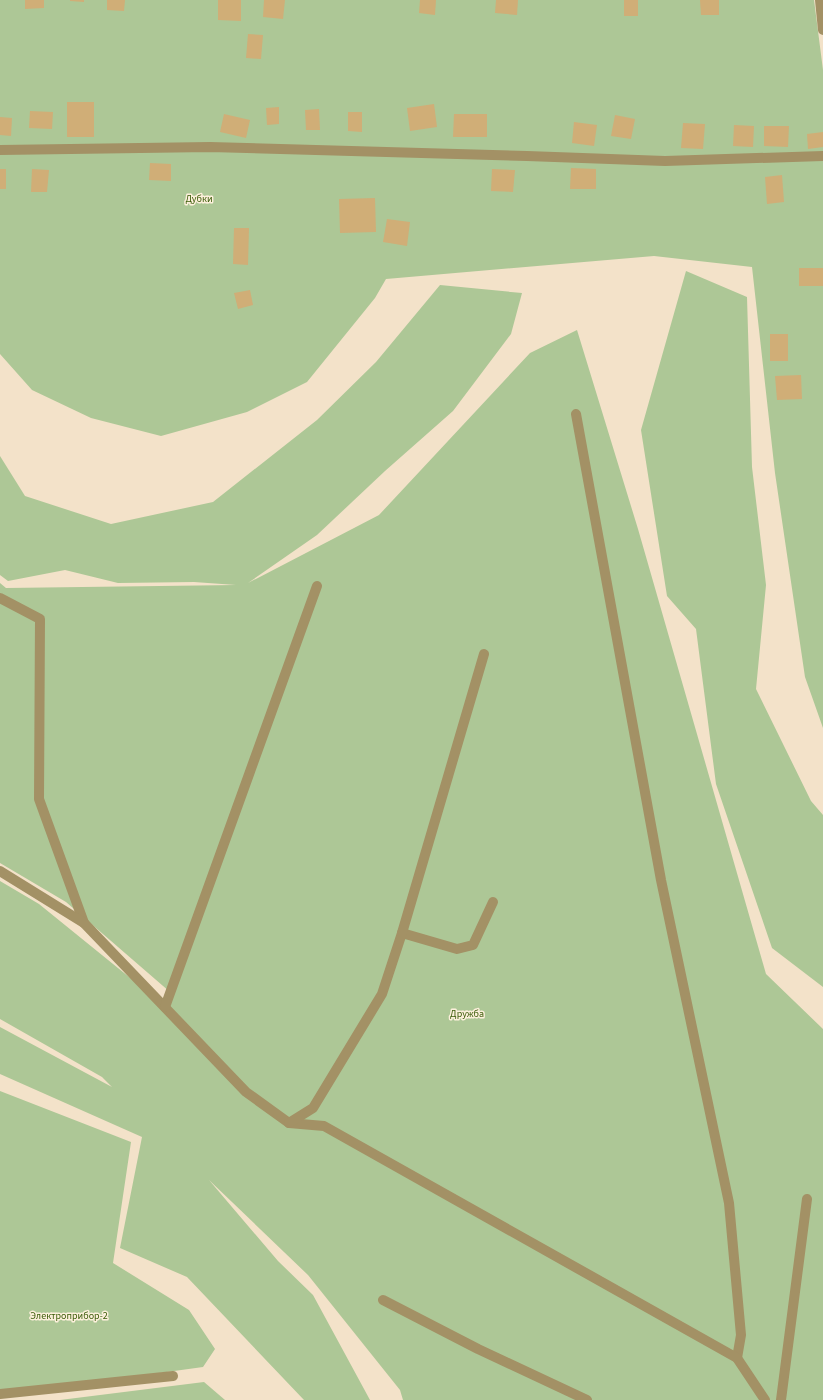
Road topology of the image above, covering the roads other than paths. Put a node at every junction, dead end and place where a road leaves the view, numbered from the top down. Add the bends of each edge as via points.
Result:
1 (820, 0) edge
2 (822, 18) edge
3 (823, 30) edge
4 (0, 150) edge
5 (823, 156) edge
6 (576, 414) dead end
7 (317, 586) dead end
8 (0, 598) edge
9 (484, 654) dead end
10 (0, 871) edge
11 (493, 902) dead end
12 (84, 922) junction
13 (402, 933) junction
14 (165, 1007) junction
15 (289, 1123) junction
16 (807, 1199) dead end
17 (383, 1300) dead end
18 (737, 1358) junction
19 (172, 1376) dead end
20 (0, 1394) edge
21 (587, 1400) edge
22 (765, 1400) edge
23 (781, 1400) edge

1 - 2 lane
2 - 3 lane
4 - 5 lane via 210,147 665,162
6 - 18 lane via 661,880 729,1202 741,1335
7 - 14 lane
8 - 12 lane via 40,619 40,799
9 - 13 lane
10 - 12 lane
11 - 13 lane via 473,945 456,949
12 - 14 lane
13 - 15 lane via 382,994 313,1108
14 - 15 lane via 246,1092
15 - 18 lane via 324,1126
16 - 23 lane
17 - 21 lane via 478,1349
18 - 22 lane
19 - 20 lane

